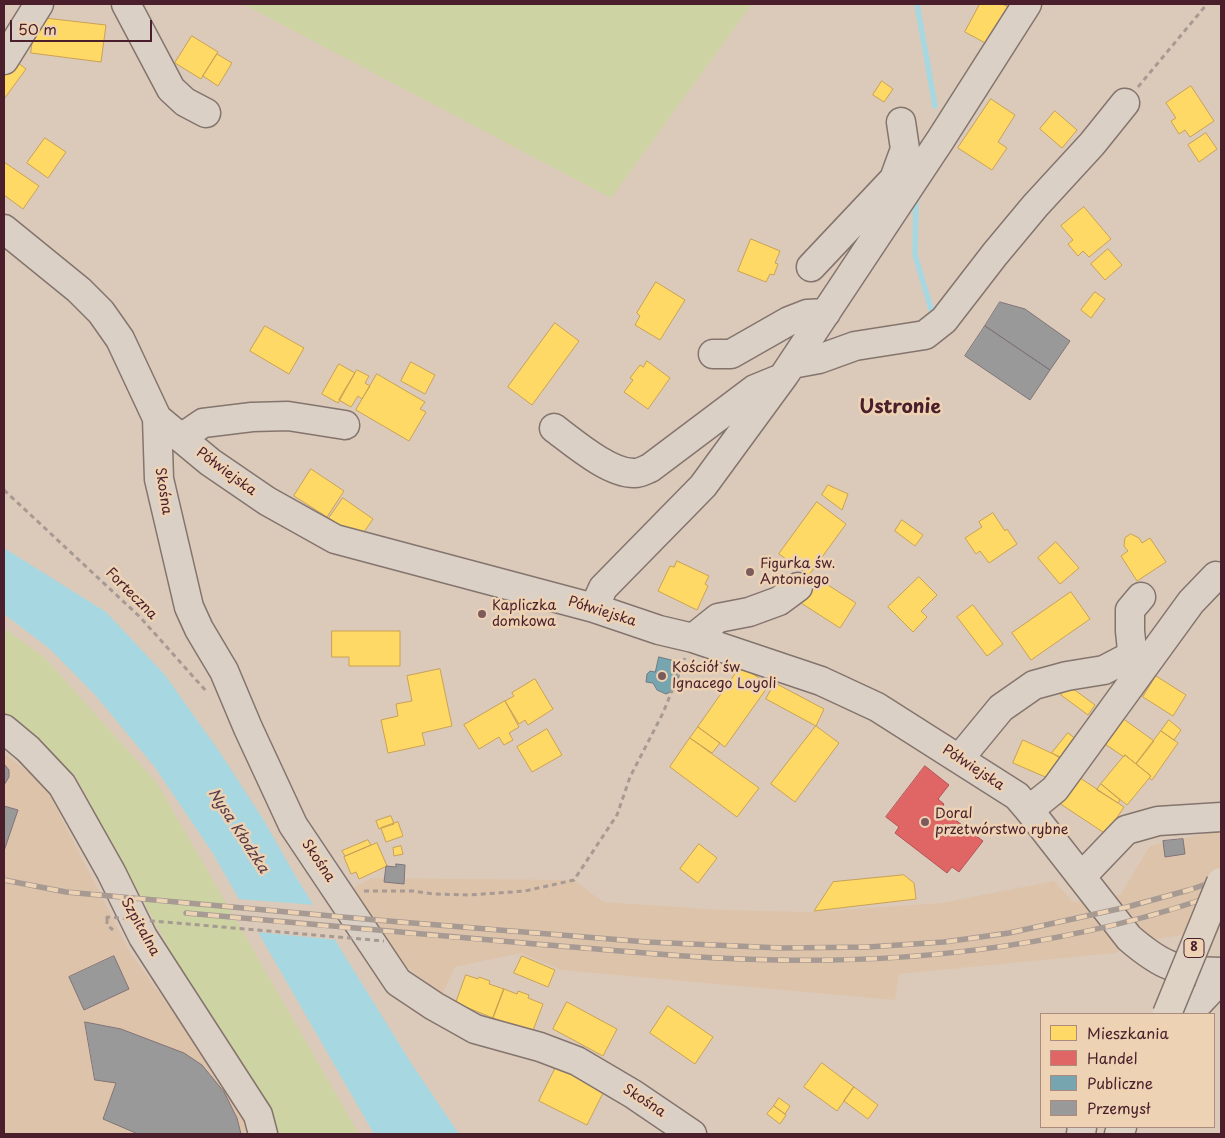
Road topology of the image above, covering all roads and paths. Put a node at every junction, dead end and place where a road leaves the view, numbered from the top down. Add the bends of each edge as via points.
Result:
1 (39, 4) edge
2 (126, 4) edge
3 (1027, 4) edge
4 (1207, 4) edge
5 (4, 60) edge
6 (1125, 103) joint
7 (206, 113) dead end
8 (901, 122) dead end
9 (901, 184) junction
10 (4, 229) edge
11 (811, 267) dead end
12 (826, 313) junction
13 (712, 354) dead end
14 (787, 371) junction
15 (157, 418) junction
16 (345, 425) dead end
17 (554, 428) dead end
18 (181, 438) junction
19 (4, 490) edge
20 (1216, 576) dead end
21 (798, 587) dead end
22 (1141, 597) dead end
23 (594, 608) junction
24 (693, 638) junction
25 (208, 693) dead end
26 (4, 729) edge
27 (960, 760) junction
28 (1029, 810) junction
29 (1221, 817) edge
30 (1082, 876) junction
31 (1221, 882) edge
32 (342, 896) junction
33 (107, 919) dead end
34 (384, 941) dead end
35 (1221, 972) edge
36 (1221, 979) edge
37 (1167, 1013) edge
38 (1189, 1013) edge
39 (263, 1134) edge
40 (692, 1134) edge

1 - 5 street
2 - 7 street via 171,89 185,102
3 - 9 street
4 - 6 path
6 - 14 street via 1024,220 944,320 925,335 855,346
8 - 9 street via 905,149
9 - 11 street
9 - 12 street
10 - 15 street, Półwiejska via 79,290 100,312 120,339
12 - 13 street via 808,314 789,321 732,354
12 - 14 street
14 - 17 street via 755,389 650,468 637,473 621,472 606,465
14 - 23 street via 703,486 604,588
15 - 18 street, Półwiejska
15 - 32 street, Skośna via 159,479 190,607 199,630 224,671 293,825
16 - 18 street via 288,416 252,417 203,423
18 - 23 street, Półwiejska via 267,501 335,540
19 - 25 path, Forteczna via 140,617
20 - 28 street via 1191,602 1055,788
21 - 24 street via 779,601 749,612 718,618
22 - 27 street via 1130,610 1132,650 1127,658 1104,670 1034,685 1001,708
23 - 24 street, Półwiejska
24 - 27 street, Półwiejska via 821,681 877,707
24 - 32 path via 663,714 630,777 617,815 574,880 525,891 469,895 362,891
26 - 39 street, Szpitalna via 62,784 143,937 258,1115
27 - 28 street, Półwiejska via 1016,796
28 - 30 street, Półwiejska
29 - 30 street via 1158,820 1126,830
30 - 35 street, Półwiejska via 1128,938 1148,955 1176,969
31 - 37 highway, 8, bridge
32 - 40 street, Skośna via 398,982 475,1029 577,1061
33 - 34 path, bridge via 107,916
36 - 38 street

